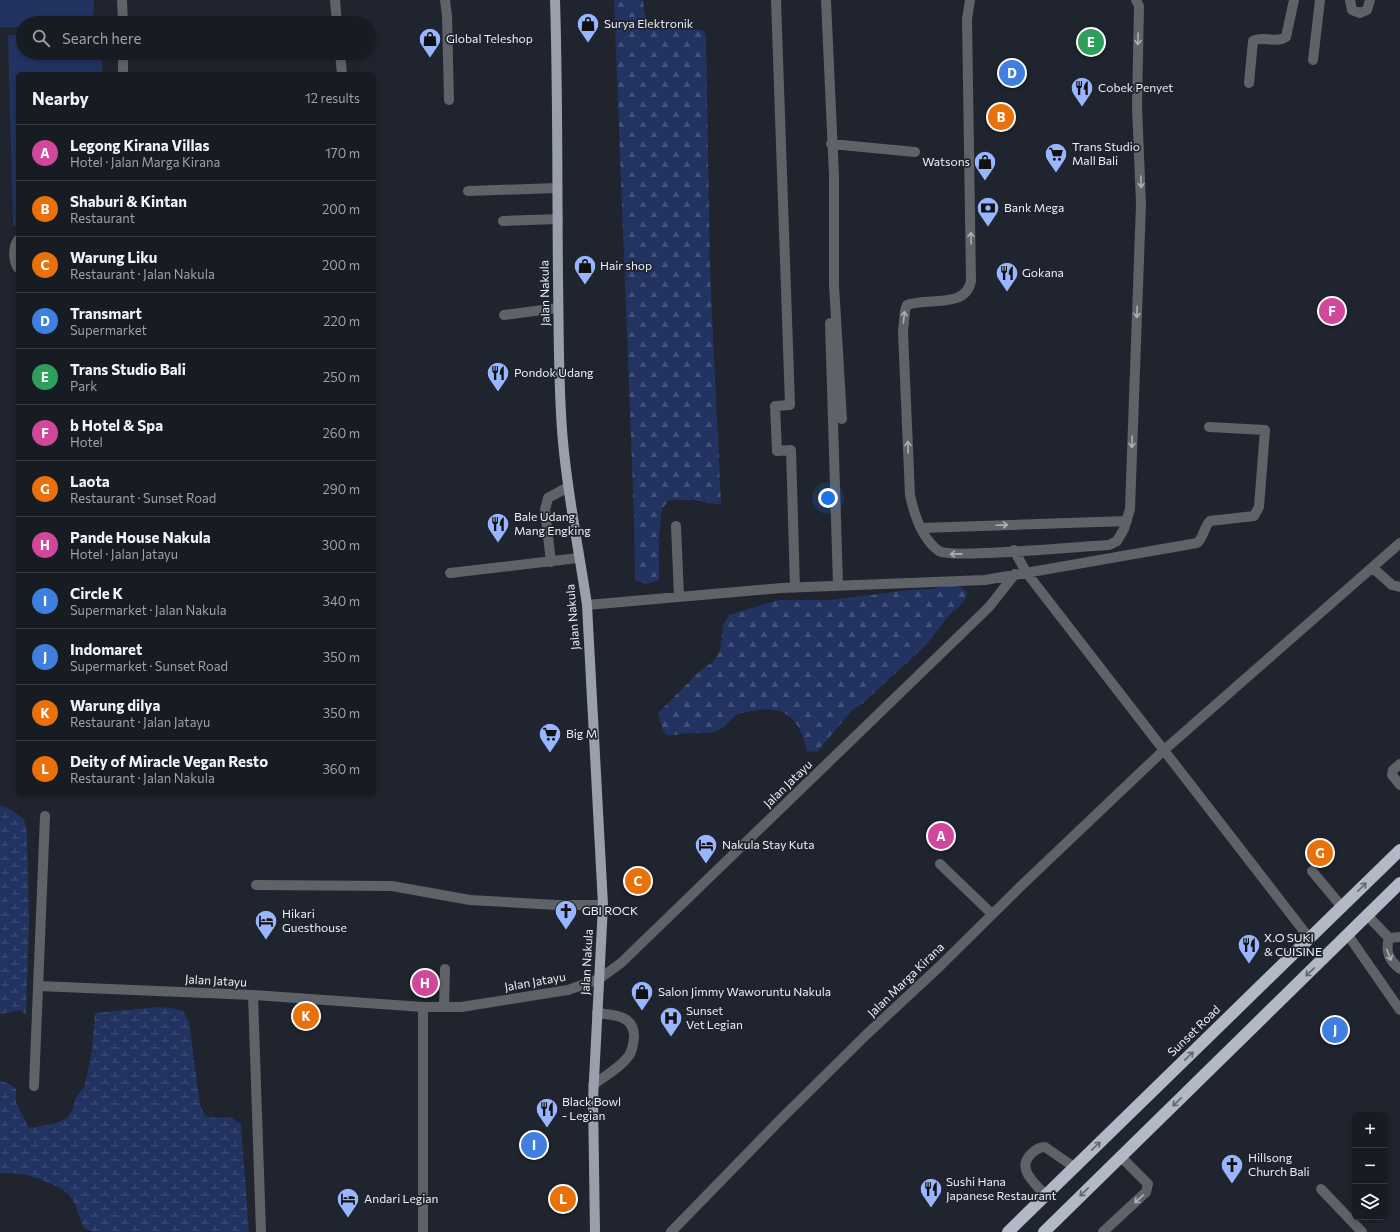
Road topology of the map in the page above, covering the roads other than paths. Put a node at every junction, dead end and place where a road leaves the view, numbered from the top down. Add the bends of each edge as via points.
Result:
1 (122, 0) edge
2 (335, 0) edge
3 (445, 0) edge
4 (555, 0) edge
5 (776, 0) edge
6 (826, 0) edge
7 (970, 0) edge
8 (1136, 0) edge
9 (1294, 0) edge
10 (1320, 0) edge
11 (1350, 0) edge
12 (1370, 0) edge
13 (123, 16) edge
14 (336, 16) edge
15 (123, 60) edge
16 (341, 60) edge
17 (1313, 60) dead end
18 (123, 72) edge
19 (342, 72) edge
20 (1249, 83) dead end
21 (449, 100) dead end
22 (831, 144) junction
23 (914, 152) dead end
24 (556, 188) junction
25 (468, 191) dead end
26 (558, 219) junction
27 (502, 221) dead end
28 (16, 243) edge
29 (16, 264) edge
30 (835, 304) junction
31 (558, 308) junction
32 (504, 315) dead end
33 (842, 419) dead end
34 (1209, 427) dead end
35 (568, 487) junction
36 (1127, 521) junction
37 (676, 526) dead end
38 (921, 528) junction
39 (1400, 543) edge
40 (1014, 550) junction
41 (578, 558) junction
42 (552, 562) junction
43 (1372, 568) junction
44 (1026, 572) junction
45 (450, 573) dead end
46 (1015, 574) junction
47 (838, 585) junction
48 (1400, 587) edge
49 (795, 588) junction
50 (679, 597) junction
51 (587, 605) junction
52 (1163, 751) junction
53 (1400, 764) edge
54 (1400, 785) edge
55 (45, 816) dead end
56 (1400, 850) edge
57 (940, 864) dead end
58 (1312, 871) dead end
59 (1400, 884) edge
60 (256, 885) dead end
61 (603, 905) junction
62 (1342, 907) junction
63 (992, 914) junction
64 (1368, 916) junction
65 (1348, 935) junction
66 (1400, 937) edge
67 (1388, 938) junction
68 (1310, 939) junction
69 (445, 969) dead end
70 (1400, 969) edge
71 (599, 979) junction
72 (38, 986) junction
73 (253, 996) junction
74 (423, 1007) junction
75 (444, 1007) junction
76 (1400, 1010) edge
77 (597, 1014) junction
78 (593, 1085) junction
79 (34, 1086) dead end
80 (1121, 1157) junction
81 (1074, 1167) junction
82 (1321, 1188) dead end
83 (1045, 1195) junction
84 (261, 1232) edge
85 (423, 1232) edge
86 (595, 1232) edge
87 (671, 1232) edge
88 (1008, 1232) edge
89 (1044, 1232) edge
90 (1103, 1232) edge
91 (1362, 1232) edge

1 - 13 street
2 - 14 street
3 - 21 street
4 - 24 main road, Jalan Nakula via 558,98
5 - 49 street via 790,405 775,406 777,451 791,450
6 - 22 street
38 -> 7 street via 913,513 910,495 903,332 908,305 915,302 952,300 965,295 970,289 967,19
8 -> 36 street via 1139,6 1137,106 1141,204 1130,509
9 - 20 street via 1286,37 1279,41 1252,41
10 - 17 street
11 - 12 street via 1352,10 1360,13 1367,10
15 - 18 street
16 - 19 street
22 - 23 street
22 - 30 street via 834,176
24 - 25 street
24 - 26 main road, Jalan Nakula
26 - 27 street
26 - 31 main road, Jalan Nakula
28 - 29 street
30 - 33 street
30 - 47 street via 830,304
31 - 32 street
31 - 35 main road, Jalan Nakula via 563,442
34 - 44 street via 1265,430 1259,508 1254,516 1210,521 1197,544
35 - 41 main road, Jalan Nakula
35 - 42 street via 548,498 545,510
38 -> 36 street
36 - 40 street via 1117,541 1109,545
37 - 50 street
40 -> 38 street via 947,554 939,551
39 - 43 street, Jalan Marga Kirana
40 - 44 street
41 - 42 street
41 - 51 main road, Jalan Nakula
42 - 45 street
43 - 48 street via 1392,585
43 - 52 street, Jalan Marga Kirana
44 - 46 street
44 - 52 street
46 - 47 street via 985,580
46 - 71 street, Jalan Jatayu via 989,608 622,963
47 - 49 street
49 - 50 street
50 - 51 street
51 - 61 main road, Jalan Nakula
52 - 63 street, Jalan Marga Kirana
52 - 68 street
53 - 54 street via 1393,770 1392,775
55 - 72 street
62 -> 56 highway, Sunset Road
57 - 63 street
58 - 62 street
59 - 64 highway
60 - 61 street via 392,886 470,900
61 - 71 main road, Jalan Nakula
62 - 68 highway, Sunset Road
63 - 87 street, Jalan Marga Kirana via 816,1084
64 - 65 highway
64 - 67 street
65 - 76 street
65 -> 80 highway
66 - 67 street
67 -> 70 street via 1389,958
81 -> 68 highway, Sunset Road
69 - 75 street
71 - 75 street, Jalan Jatayu via 568,990 485,1004
71 - 77 main road, Jalan Nakula
72 - 73 street, Jalan Jatayu
72 - 79 street
73 - 74 street, Jalan Jatayu
73 - 84 street
74 - 75 street, Jalan Jatayu
74 - 85 street
77 - 78 main road, Jalan Nakula
77 - 78 street via 622,1016 633,1026 634,1032 632,1049 628,1057
78 - 86 main road, Jalan Nakula
80 -> 89 highway
80 -> 90 street via 1149,1188
81 - 83 highway, Sunset Road
81 - 83 street via 1044,1147 1035,1150 1027,1158 1026,1173
82 - 91 street
83 - 88 highway, Sunset Road

